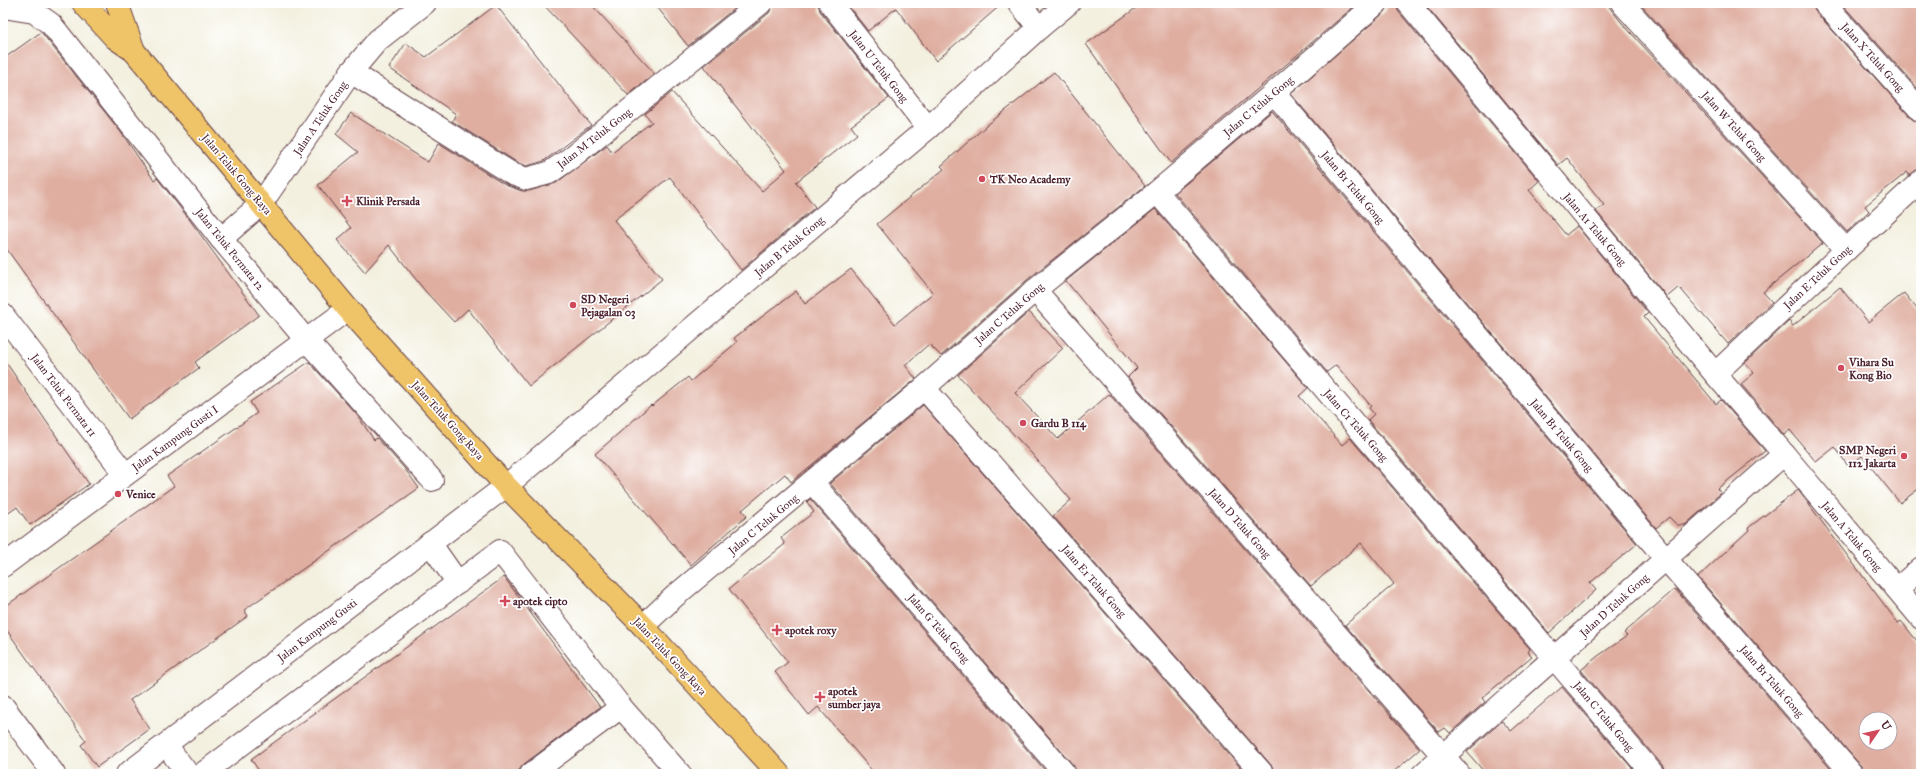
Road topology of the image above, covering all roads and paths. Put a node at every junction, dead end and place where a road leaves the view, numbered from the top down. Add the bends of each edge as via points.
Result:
1 (82, 3) edge
2 (117, 3) edge
3 (425, 3) edge
4 (761, 3) edge
5 (830, 3) edge
6 (1019, 3) edge
7 (1069, 3) edge
8 (1377, 3) edge
9 (1408, 3) edge
10 (1622, 3) edge
11 (1824, 3) edge
12 (3, 7) edge
13 (1039, 28) junction
14 (134, 51) junction
15 (351, 72) junction
16 (1274, 93) junction
17 (1921, 111) edge
18 (928, 128) junction
19 (1921, 181) edge
20 (1157, 192) junction
21 (261, 204) junction
22 (221, 239) junction
23 (1846, 250) junction
24 (1035, 290) junction
25 (348, 309) junction
26 (3, 315) edge
27 (307, 341) junction
28 (1714, 374) junction
29 (924, 388) junction
30 (1784, 454) junction
31 (125, 474) junction
32 (432, 480) dead end
33 (812, 482) junction
34 (506, 486) junction
35 (430, 543) junction
36 (1666, 559) junction
37 (3, 566) edge
38 (1921, 568) edge
39 (458, 583) junction
40 (1897, 589) junction
41 (1921, 618) edge
42 (644, 626) junction
43 (1555, 658) junction
44 (3, 706) edge
45 (622, 707) junction
46 (166, 745) junction
47 (1445, 756) junction
48 (776, 773) edge
49 (54, 774) edge
50 (127, 774) edge
51 (188, 774) edge
52 (202, 774) edge
53 (531, 774) edge
54 (680, 774) edge
55 (1065, 774) edge
56 (1263, 774) edge
57 (1423, 774) edge
58 (1458, 774) edge
59 (1653, 774) edge
60 (1852, 774) edge

1 - 14 main road, Jalan Teluk Gong Raya via 115,38
2 - 14 main road, Jalan Teluk Gong Raya
3 - 15 street, Jalan A Teluk Gong via 378,40
4 - 15 street, Jalan M Teluk Gong via 572,157 549,173 526,179 512,174
5 - 18 street, Jalan U Teluk Gong
6 - 13 street
7 - 13 street, Jalan B Teluk Gong
8 - 16 street, Jalan C Teluk Gong
9 - 28 street, Jalan A1 Teluk Gong
10 - 23 street, Jalan W Teluk Gong
11 - 17 street, Jalan X Teluk Gong
12 - 22 street, Jalan Teluk Permata 12 via 34,12 51,24
13 - 18 street, Jalan B Teluk Gong
14 - 21 main road, Jalan Teluk Gong Raya
15 - 21 street, Jalan A Teluk Gong
16 - 20 street, Jalan C Teluk Gong
16 - 36 street, Jalan B1 Teluk Gong
18 - 34 street, Jalan B Teluk Gong
19 - 23 street, Jalan E Teluk Gong
20 - 24 street, Jalan C Teluk Gong
20 - 43 street, Jalan C1 Teluk Gong
21 - 22 street, Jalan A Teluk Gong
21 - 25 main road, Jalan Teluk Gong Raya
22 - 27 street, Jalan Teluk Permata 12
23 - 28 street, Jalan E Teluk Gong
24 - 29 street, Jalan C Teluk Gong
24 - 47 street, Jalan D Teluk Gong
25 - 27 street, Jalan Kampung Gusti I
25 - 34 main road, Jalan Teluk Gong Raya
26 - 31 street, Jalan Teluk Permata 11
27 - 31 street, Jalan Kampung Gusti I
27 - 32 street, Jalan Teluk Permata 12
28 - 30 street, Jalan A1 Teluk Gong
29 - 33 street, Jalan C Teluk Gong
29 - 56 street, Jalan E1 Teluk Gong
30 - 36 street, Jalan D Teluk Gong
30 - 40 street, Jalan A Teluk Gong
31 - 37 street, Jalan Kampung Gusti I
33 - 42 street, Jalan C Teluk Gong via 675,596
33 - 55 street, Jalan G Teluk Gong
34 - 35 street, Jalan Kampung Gusti
34 - 42 main road, Jalan Teluk Gong Raya
35 - 39 street
35 - 46 street, Jalan Kampung Gusti
36 - 43 street, Jalan D Teluk Gong
36 - 60 street, Jalan B1 Teluk Gong
38 - 40 street
39 - 45 street via 500,551
39 - 52 street
40 - 41 street, Jalan A Teluk Gong
42 - 48 main road, Jalan Teluk Gong Raya
43 - 47 street, Jalan D Teluk Gong
43 - 59 street, Jalan C Teluk Gong
44 - 49 street
45 - 53 street
45 - 54 street
46 - 50 street, Jalan Kampung Gusti
46 - 51 street
47 - 57 street, Jalan D Teluk Gong
47 - 58 street, Jalan D Teluk Gong

